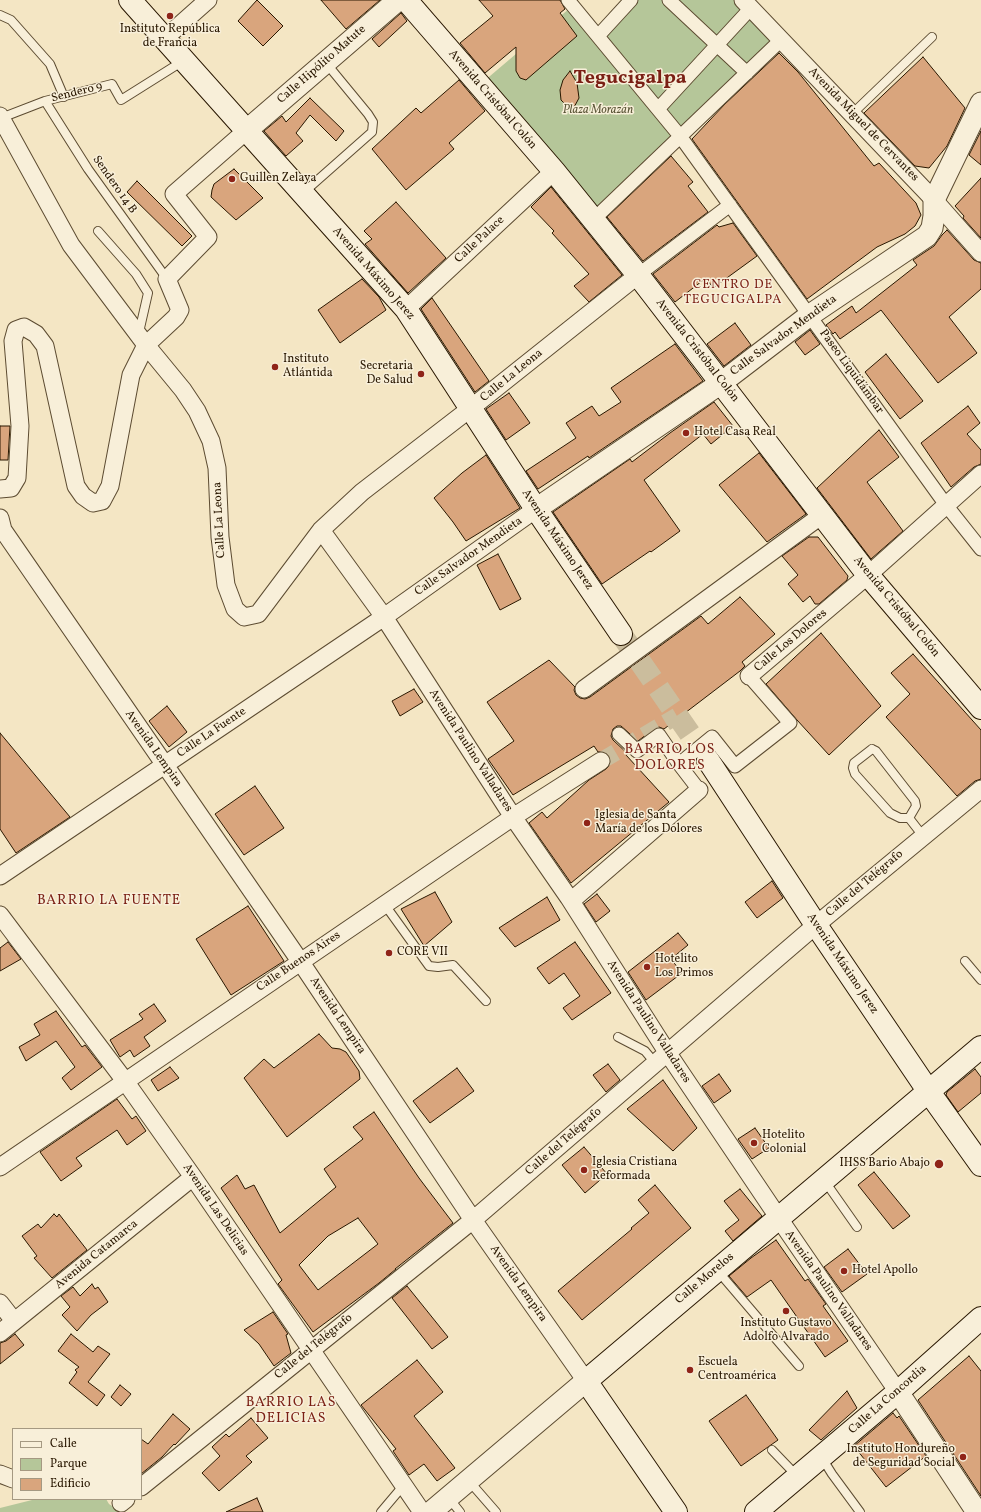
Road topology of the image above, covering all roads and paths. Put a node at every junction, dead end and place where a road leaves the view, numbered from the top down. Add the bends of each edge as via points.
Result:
1 (130, 0) edge
2 (208, 0) edge
3 (398, 0) edge
4 (406, 0) edge
5 (568, 0) edge
6 (631, 0) edge
7 (669, 0) edge
8 (751, 3) edge
9 (0, 15) edge
10 (598, 36) junction
11 (932, 37) dead end
12 (164, 39) junction
13 (781, 40) junction
14 (718, 45) junction
15 (184, 61) junction
16 (325, 63) junction
17 (747, 72) junction
18 (64, 97) junction
19 (45, 101) junction
20 (981, 103) edge
21 (658, 109) junction
22 (852, 114) junction
23 (0, 118) edge
24 (246, 131) junction
25 (680, 136) junction
26 (554, 171) junction
27 (303, 193) junction
28 (934, 200) junction
29 (730, 205) junction
30 (593, 220) junction
31 (98, 231) dead end
32 (981, 253) edge
33 (638, 275) junction
34 (167, 280) junction
35 (406, 309) junction
36 (810, 315) junction
37 (141, 338) junction
38 (721, 383) junction
39 (471, 408) junction
40 (981, 474) edge
41 (0, 489) edge
42 (946, 505) junction
43 (536, 509) junction
44 (822, 515) junction
45 (0, 518) edge
46 (321, 530) junction
47 (981, 549) edge
48 (868, 576) junction
49 (384, 617) junction
50 (621, 634) tunnel mouth
51 (749, 676) joint
52 (584, 689) dead end
53 (981, 708) edge
54 (619, 734) dead end
55 (708, 760) tunnel mouth
56 (601, 761) tunnel mouth
57 (164, 764) junction
58 (679, 764) junction
59 (981, 789) edge
60 (699, 790) joint
61 (512, 817) junction
62 (909, 818) junction
63 (923, 836) junction
64 (0, 876) edge
65 (571, 901) junction
66 (385, 905) junction
67 (0, 915) edge
68 (816, 925) junction
69 (300, 961) junction
70 (965, 961) dead end
71 (981, 980) edge
72 (486, 1001) dead end
73 (618, 1037) dead end
74 (981, 1047) edge
75 (661, 1057) junction
76 (125, 1081) junction
77 (929, 1092) junction
78 (981, 1165) edge
79 (0, 1167) edge
80 (193, 1176) junction
81 (823, 1180) junction
82 (778, 1218) junction
83 (473, 1220) junction
84 (857, 1227) dead end
85 (716, 1270) junction
86 (0, 1303) edge
87 (14, 1322) junction
88 (979, 1324) edge
89 (0, 1333) edge
90 (311, 1350) junction
91 (798, 1366) dead end
92 (586, 1381) junction
93 (898, 1392) junction
94 (772, 1450) dead end
95 (821, 1457) junction
96 (0, 1474) edge
97 (798, 1477) junction
98 (12, 1479) edge
99 (468, 1480) junction
100 (142, 1486) edge
101 (404, 1486) junction
102 (454, 1505) edge
103 (381, 1512) edge
104 (422, 1512) edge
105 (431, 1512) edge
106 (496, 1512) edge
107 (676, 1512) edge
108 (756, 1512) edge
109 (860, 1512) edge
110 (977, 1512) edge

1 - 12 main road, Avenida Máximo Jerez
2 - 12 street
3 - 16 street, Calle Hipólito Matute
4 - 26 main road, Avenida Cristóbal Colón
5 - 10 street, Paseo Liquidámbar
6 - 10 street
7 - 14 street
8 - 13 street, Avenida Miguel de Cervantes
8 - 14 street
9 - 18 lane via 11,20 50,64
10 - 21 street, Paseo Liquidámbar
11 - 22 lane
12 - 15 main road, Avenida Máximo Jerez
13 - 17 street
13 - 22 street, Avenida Miguel de Cervantes
14 - 17 street
14 - 21 street
15 - 18 lane, Sendero 9 via 121,100 112,84
15 - 24 main road, Avenida Máximo Jerez
16 - 24 street, Calle Hipólito Matute
16 - 27 lane via 368,114 372,122 372,132
17 - 25 street
18 - 19 lane, Sendero 9
19 - 23 lane, Sendero 9
19 - 34 lane, Sendero 14 B via 88,169
20 - 28 street, Calle Salvador Mendieta
21 - 25 street, Paseo Liquidámbar
22 - 28 street, Avenida Miguel de Cervantes
23 - 37 street via 71,245
24 - 27 main road, Avenida Máximo Jerez
24 - 34 street via 174,194 208,237
25 - 29 street, Paseo Liquidámbar
25 - 30 street
26 - 30 main road, Avenida Cristóbal Colón
26 - 35 street, Calle Palace
27 - 35 main road, Avenida Máximo Jerez
28 - 32 street, Avenida Miguel de Cervantes
28 - 36 street, Calle Salvador Mendieta via 932,228 927,236
29 - 33 street, Calle La Leona
29 - 36 street, Paseo Liquidámbar
30 - 33 main road, Avenida Cristóbal Colón
31 - 37 lane via 136,274 148,293 140,328
33 - 38 main road, Avenida Cristóbal Colón
33 - 39 street, Calle La Leona
34 - 37 street via 180,310 176,317
35 - 39 main road, Avenida Máximo Jerez
36 - 38 street, Calle Salvador Mendieta
36 - 42 street, Paseo Liquidámbar
37 - 41 street via 110,486 102,501 93,504 76,486 45,346 36,334 24,327 16,330 13,341 20,426 17,478 10,488
37 - 46 street, Calle La Leona via 197,411 211,441 217,468 222,562 226,585 235,609 244,617 258,614
38 - 43 street, Calle Salvador Mendieta
38 - 44 main road, Avenida Cristóbal Colón
39 - 43 main road, Avenida Máximo Jerez
39 - 46 street, Calle La Leona via 362,492
40 - 42 street, Calle Los Dolores
42 - 47 street, Paseo Liquidámbar
42 - 48 street, Calle Los Dolores
43 - 49 street, Calle Salvador Mendieta
43 - 50 main road, Avenida Máximo Jerez
44 - 48 main road, Avenida Cristóbal Colón
44 - 52 street
45 - 57 street, Avenida Lempira via 3,530
46 - 49 street, Avenida Paulino Valladares
48 - 51 street, Calle Los Dolores
48 - 53 main road, Avenida Cristóbal Colón
49 - 57 street, Calle La Fuente
49 - 61 street, Avenida Paulino Valladares
51 - 58 street, Calle Los Dolores via 790,723 735,766 712,737
54 - 58 street via 637,751 659,735
55 - 68 main road, Avenida Máximo Jerez
56 - 61 street, Calle Buenos Aires
57 - 64 street, Calle La Fuente
57 - 69 street, Avenida Lempira
58 - 60 street
59 - 63 street, Calle del Telégrafo
60 - 65 street
61 - 65 street, Avenida Paulino Valladares
61 - 66 street, Calle Buenos Aires
62 - 62 lane via 900,818 890,813 855,774 854,763 872,749 915,801 916,806
62 - 63 lane
63 - 68 street, Calle del Telégrafo
65 - 75 street, Avenida Paulino Valladares
66 - 69 street, Calle Buenos Aires
66 - 72 lane via 429,966 453,965
67 - 76 street, Avenida Las Delicias
68 - 75 street, Calle del Telégrafo
68 - 77 main road, Avenida Máximo Jerez
69 - 76 street, Calle Buenos Aires
69 - 83 street, Avenida Lempira
70 - 71 lane
73 - 75 lane
74 - 77 main road, Calle Morelos
75 - 82 street, Avenida Paulino Valladares
75 - 83 street, Calle del Telégrafo
76 - 79 street, Calle Buenos Aires
76 - 80 street, Avenida Las Delicias
77 - 78 main road, Avenida Máximo Jerez
77 - 81 main road, Calle Morelos
80 - 87 street, Avenida Catamarca
80 - 90 street, Avenida Las Delicias
81 - 82 main road, Calle Morelos
81 - 84 lane
82 - 85 main road, Calle Morelos
82 - 93 street, Avenida Paulino Valladares
83 - 90 street, Calle del Telégrafo
83 - 92 street, Avenida Lempira
85 - 91 lane
85 - 92 main road, Calle Morelos
86 - 87 street
87 - 89 street, Avenida Catamarca
88 - 93 main road, Calle La Concordia
90 - 100 street, Calle del Telégrafo
90 - 101 street, Avenida Las Delicias
92 - 99 street, Calle Morelos
92 - 107 main road, Avenida Lempira
93 - 95 main road, Calle La Concordia
93 - 110 street, Avenida Paulino Valladares
94 - 97 lane
95 - 97 main road, Calle La Concordia
95 - 109 lane
96 - 98 street
97 - 108 main road, Calle La Concordia
99 - 102 street, Calle Morelos
99 - 106 lane
101 - 103 lane
101 - 104 street, Avenida Las Delicias
102 - 105 street, Calle Morelos

